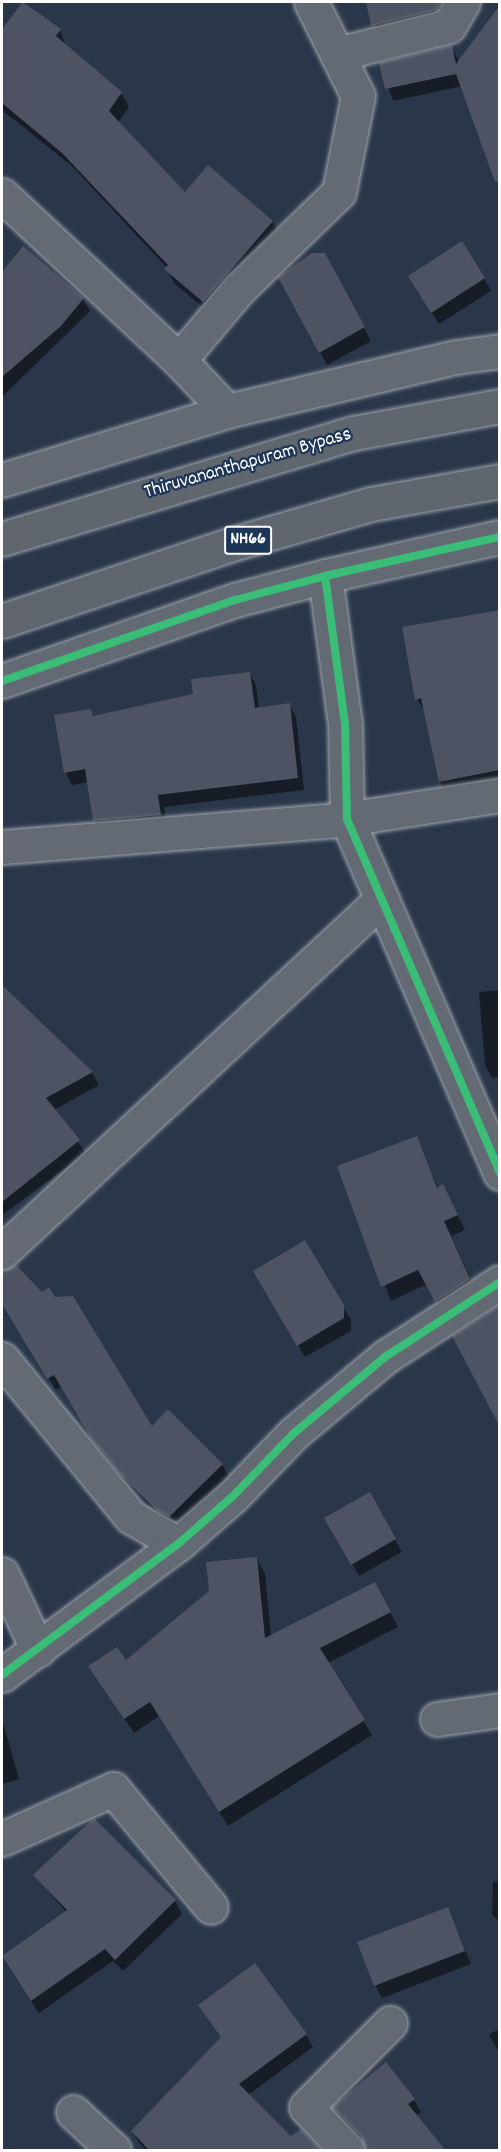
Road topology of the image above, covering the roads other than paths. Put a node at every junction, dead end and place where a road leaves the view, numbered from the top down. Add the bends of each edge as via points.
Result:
1 (311, 2) edge
2 (463, 2) edge
3 (337, 54) junction
4 (2, 195) edge
5 (500, 351) edge
6 (179, 360) junction
7 (500, 406) edge
8 (227, 411) junction
9 (2, 480) edge
10 (500, 481) edge
11 (500, 537) edge
12 (2, 539) edge
13 (325, 576) junction
14 (2, 621) edge
15 (2, 681) edge
16 (500, 795) edge
17 (347, 819) junction
18 (2, 847) edge
19 (381, 900) junction
20 (500, 1173) edge
21 (2, 1252) edge
22 (500, 1282) edge
23 (2, 1359) edge
24 (178, 1544) junction
25 (2, 1574) edge
26 (38, 1650) junction
27 (2, 1675) edge
28 (500, 1710) edge
29 (437, 1719) dead end
30 (2, 1839) edge
31 (212, 1907) dead end
32 (390, 2023) dead end
33 (73, 2112) dead end
34 (114, 2151) edge
35 (347, 2151) edge

1 - 3 street
2 - 3 street via 449,26
3 - 6 street via 358,96 339,192 239,290
4 - 6 street
5 - 8 street via 456,357
6 - 8 street
7 - 12 highway, Thiruvananthapuram Bypass via 354,433
8 - 9 street
10 - 14 highway, NH66 via 360,507 229,545
11 - 13 street
13 - 15 street via 235,600
13 - 17 street via 345,724
16 - 17 street
17 - 18 street
17 - 19 street
19 - 20 street
19 - 21 street
22 - 24 street via 385,1357 294,1433 233,1496
23 - 24 street via 131,1517
24 - 26 street
25 - 26 street
26 - 27 street
28 - 29 street
30 - 31 street via 113,1789
32 - 35 street via 306,2107
33 - 34 street

